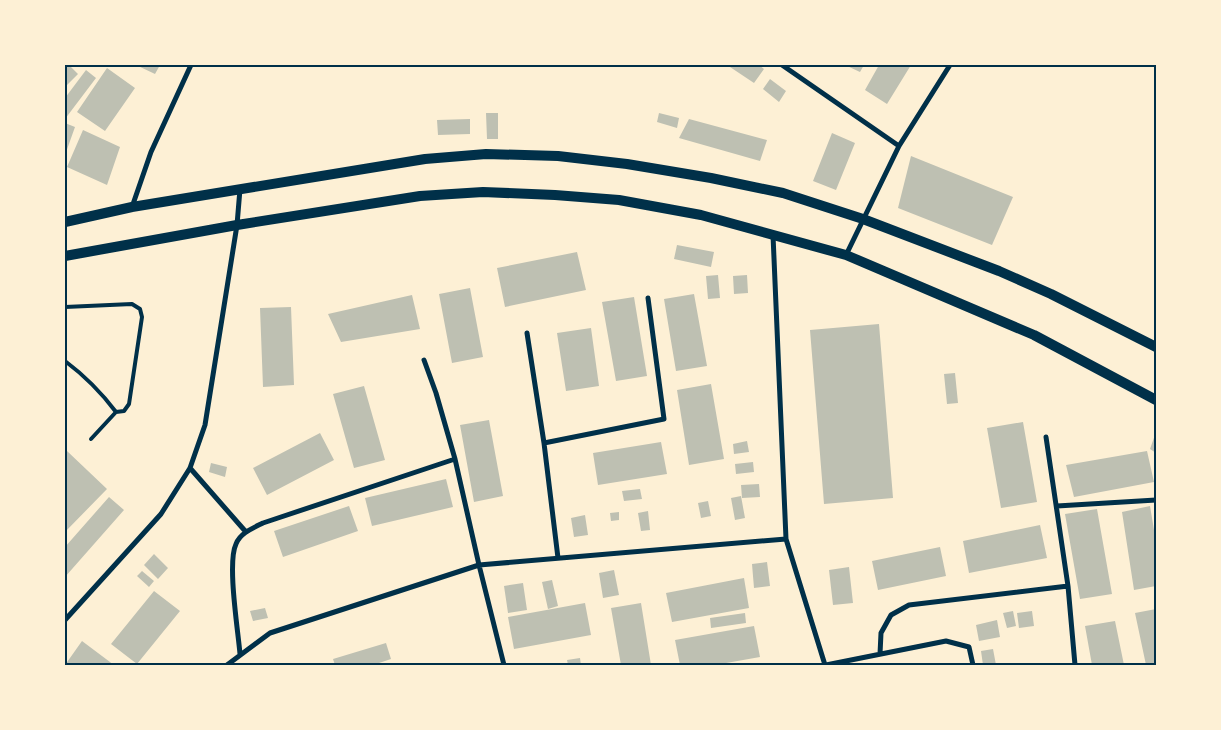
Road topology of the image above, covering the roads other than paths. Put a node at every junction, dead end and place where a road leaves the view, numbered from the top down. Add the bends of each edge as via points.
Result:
1 (191, 65) edge
2 (782, 65) edge
3 (950, 65) edge
4 (899, 146) junction
5 (240, 189) junction
6 (132, 207) junction
7 (863, 219) junction
8 (65, 222) edge
9 (237, 226) junction
10 (773, 235) junction
11 (846, 255) junction
12 (65, 256) edge
13 (648, 298) dead end
14 (65, 308) edge
15 (527, 333) dead end
16 (1156, 347) edge
17 (424, 360) dead end
18 (65, 361) edge
19 (1156, 400) edge
20 (116, 412) junction
21 (1046, 437) dead end
22 (91, 440) dead end
23 (544, 443) junction
24 (455, 459) junction
25 (190, 468) junction
26 (1156, 500) edge
27 (1057, 506) junction
28 (246, 532) junction
29 (786, 539) junction
30 (558, 558) junction
31 (479, 565) junction
32 (1068, 586) junction
33 (65, 620) edge
34 (240, 654) junction
35 (880, 654) junction
36 (227, 665) edge
37 (504, 665) edge
38 (826, 665) edge
39 (973, 665) edge
40 (1076, 665) edge

1 - 6 street via 151,152
2 - 4 street
3 - 4 street
4 - 7 street
5 - 6 main road
5 - 7 main road via 425,159 486,154 558,156 711,178 783,193
5 - 9 street
6 - 8 main road
7 - 11 street
7 - 16 main road via 999,271
9 - 10 main road via 420,196 483,192 620,200 701,215
9 - 12 main road
9 - 25 street via 205,425
10 - 11 main road
10 - 29 street
11 - 19 main road via 1034,335
13 - 23 street via 664,419
14 - 20 lane via 132,304 140,309 142,317 129,404 124,411
15 - 23 street
17 - 24 street
18 - 20 lane via 102,393
20 - 22 lane
21 - 27 street
23 - 30 street
24 - 28 street via 263,523
24 - 31 street
25 - 28 street
25 - 33 street via 161,514
26 - 27 street
27 - 32 street
28 - 34 street via 236,543 232,560
29 - 30 street
29 - 38 street
30 - 31 street
31 - 34 street via 270,633
31 - 37 street
32 - 35 street via 909,605 891,615 881,633
32 - 40 street
34 - 36 street
35 - 38 street
35 - 39 street via 946,640 968,647

